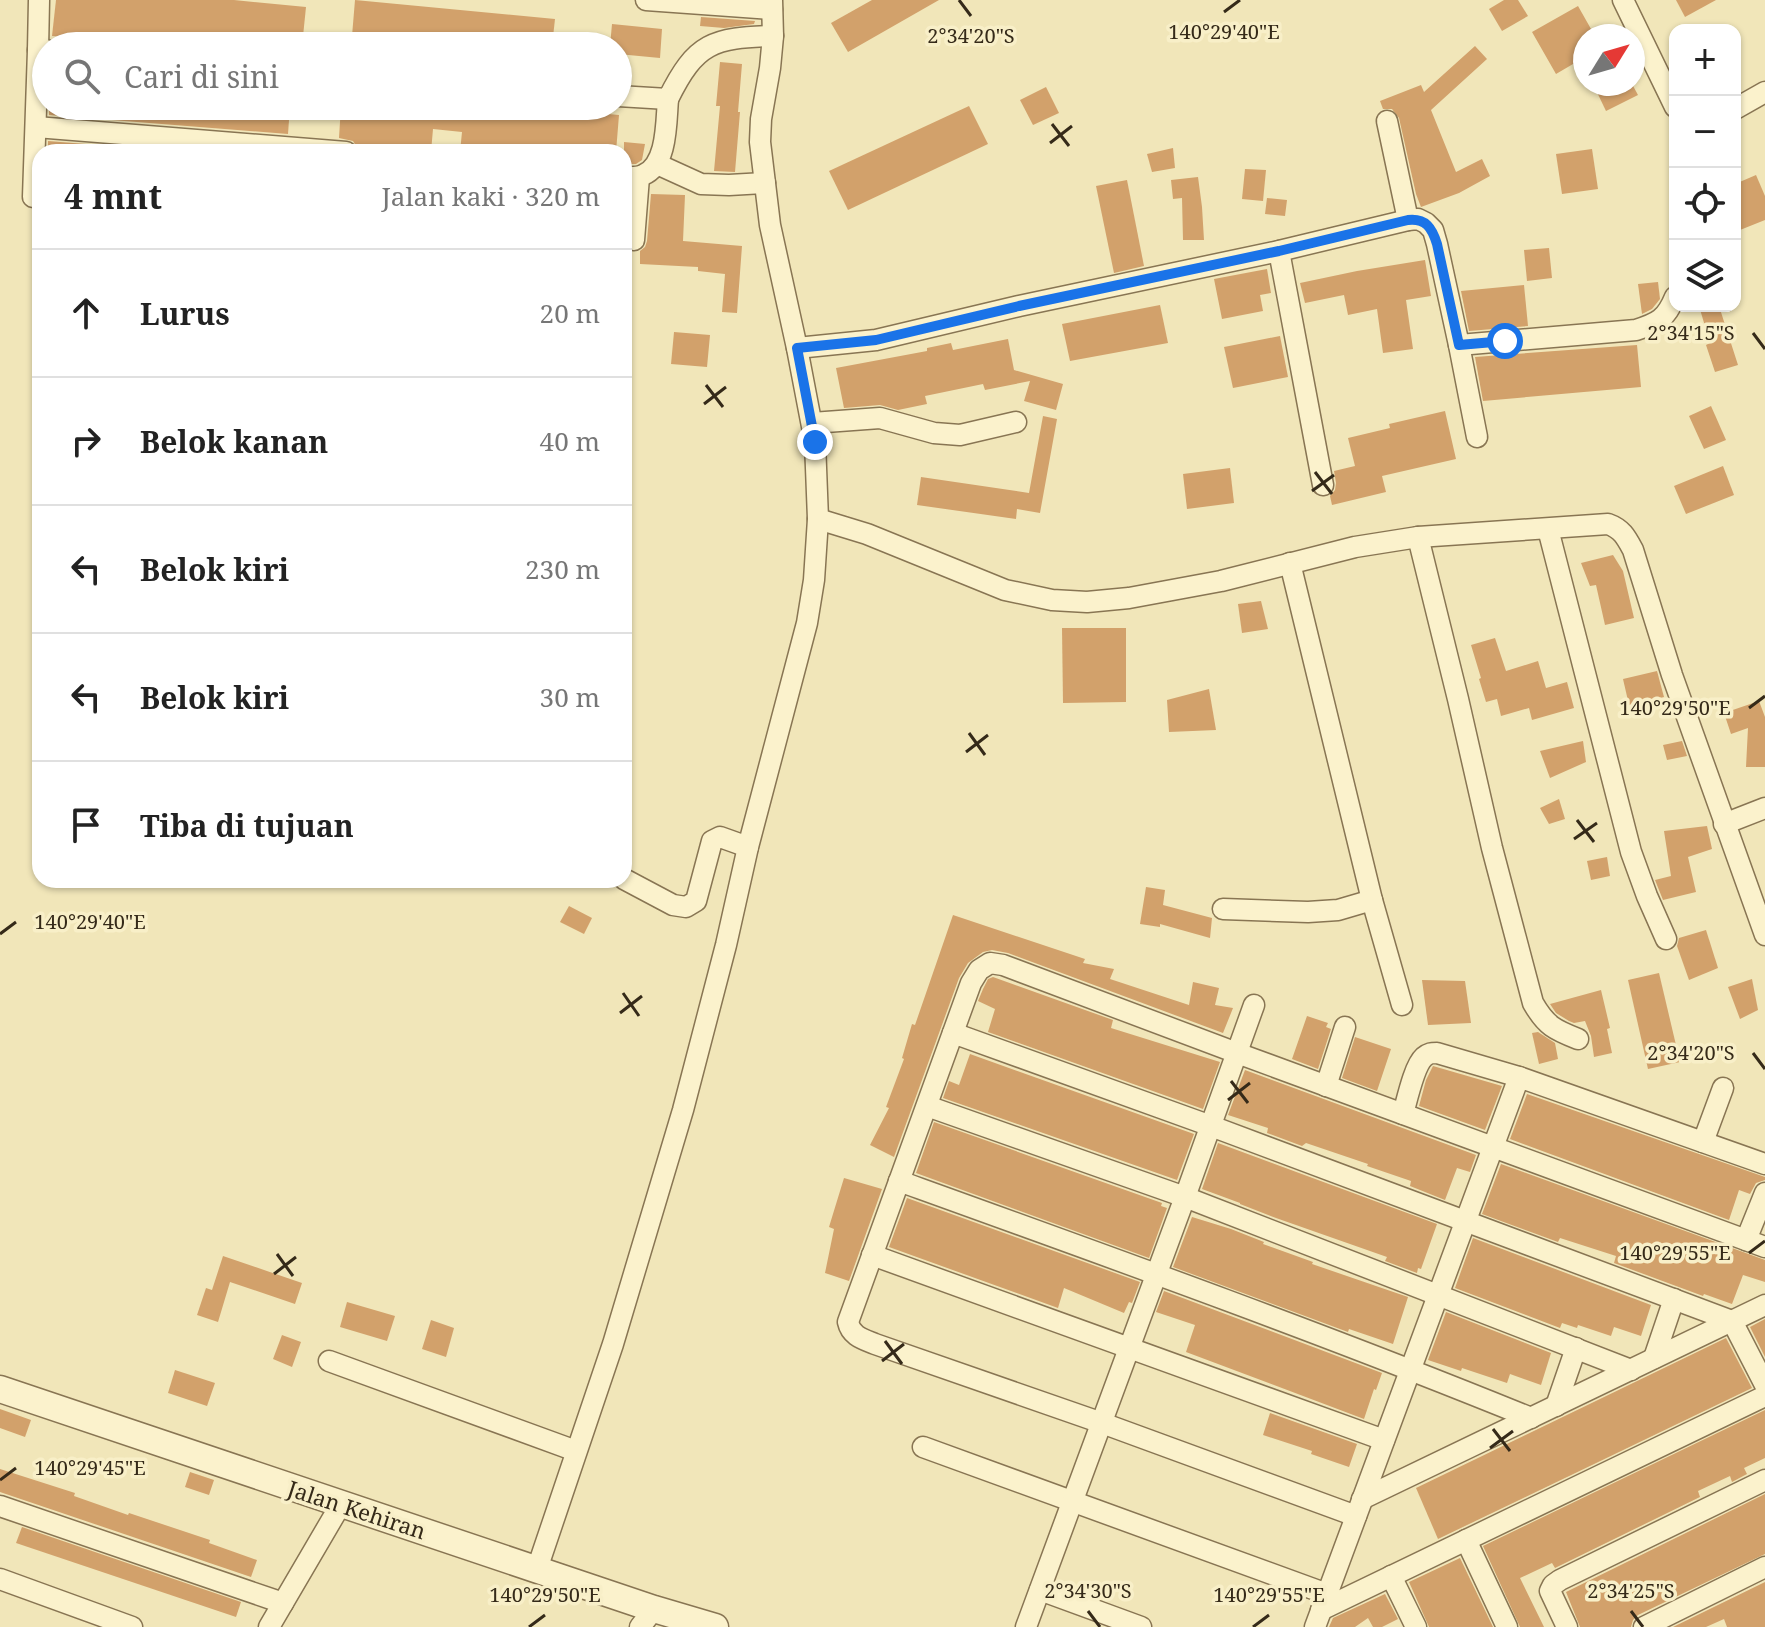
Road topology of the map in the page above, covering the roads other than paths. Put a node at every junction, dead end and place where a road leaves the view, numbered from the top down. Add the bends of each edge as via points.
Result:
1 (39, 0) edge
2 (646, 0) edge
3 (1623, 0) edge
4 (772, 5) edge
5 (41, 32) edge
6 (773, 36) junction
7 (1765, 92) edge
8 (1670, 96) edge
9 (632, 97) edge
10 (668, 99) junction
11 (1741, 106) edge
12 (37, 120) edge
13 (1387, 121) dead end
14 (36, 127) junction
15 (35, 144) edge
16 (247, 144) edge
17 (657, 164) junction
18 (632, 177) edge
19 (765, 183) junction
20 (1408, 220) junction
21 (634, 240) dead end
22 (1279, 251) junction
23 (1669, 309) edge
24 (1459, 345) junction
25 (810, 346) junction
26 (825, 422) junction
27 (1016, 422) dead end
28 (1477, 437) dead end
29 (1323, 485) dead end
30 (818, 519) junction
31 (1548, 529) junction
32 (1418, 537) junction
33 (1290, 563) junction
34 (1765, 808) edge
35 (1724, 824) junction
36 (748, 847) junction
37 (632, 883) edge
38 (1372, 900) junction
39 (1223, 909) dead end
40 (1765, 935) edge
41 (1666, 939) dead end
42 (1254, 1005) dead end
43 (1402, 1005) dead end
44 (1345, 1027) dead end
45 (953, 1033) junction
46 (1578, 1039) dead end
47 (1237, 1053) junction
48 (1519, 1077) junction
49 (1326, 1086) junction
50 (1723, 1088) dead end
51 (927, 1106) junction
52 (1403, 1114) junction
53 (1211, 1126) junction
54 (1703, 1142) junction
55 (1492, 1147) junction
56 (1765, 1164) edge
57 (899, 1181) junction
58 (1765, 1193) edge
59 (1185, 1197) junction
60 (1465, 1220) junction
61 (1756, 1244) edge
62 (872, 1255) junction
63 (1156, 1274) junction
64 (1438, 1294) junction
65 (1674, 1299) junction
66 (1765, 1305) edge
67 (1732, 1321) junction
68 (1129, 1348) junction
69 (1576, 1348) junction
70 (1654, 1358) junction
71 (329, 1361) dead end
72 (1410, 1369) junction
73 (1631, 1370) junction
74 (1765, 1385) edge
75 (0, 1389) edge
76 (1765, 1396) edge
77 (1556, 1406) junction
78 (1531, 1418) junction
79 (1102, 1423) junction
80 (1384, 1440) junction
81 (923, 1447) dead end
82 (576, 1451) junction
83 (1765, 1480) edge
84 (1073, 1502) junction
85 (341, 1504) junction
86 (0, 1506) edge
87 (1359, 1507) junction
88 (1466, 1540) junction
89 (1765, 1567) edge
90 (537, 1569) junction
91 (1391, 1576) junction
92 (0, 1579) edge
93 (1040, 1590) junction
94 (283, 1603) junction
95 (1321, 1615) edge
96 (647, 1618) edge
97 (132, 1627) edge
98 (269, 1627) edge
99 (715, 1627) edge
100 (1026, 1627) edge
101 (1141, 1627) edge
102 (1416, 1627) edge
103 (1507, 1627) edge
104 (1567, 1627) edge
105 (1644, 1627) edge

1 - 5 street
2 - 4 street
3 - 8 street
4 - 6 street
6 - 10 street via 724,40 703,49
6 - 19 street via 761,119
7 - 11 street
9 - 10 street
10 - 17 street
12 - 14 street
13 - 20 street
14 - 15 street
14 - 16 street
17 - 18 street via 647,174
17 - 19 street via 701,184
18 - 21 street
19 - 25 street via 770,225
20 - 22 street
20 - 24 street via 1418,219 1433,230
22 - 25 street via 876,340
22 - 29 street
23 - 24 street via 1655,324 1636,330
24 - 28 street
25 - 26 street
26 - 27 street via 880,418 960,435
26 - 30 street via 817,465
30 - 33 street via 1005,590 1052,600 1129,598
30 - 36 street via 807,623
31 - 32 street
31 - 35 street via 1608,524 1627,538
31 - 41 street via 1631,852
32 - 33 street
32 - 46 street via 1533,1003 1554,1030
33 - 38 street
34 - 35 street
35 - 40 street
36 - 37 street via 720,837 712,841 696,901 686,907
36 - 82 street via 683,1110
38 - 39 street via 1308,912
38 - 43 street
42 - 47 street
44 - 49 street
45 - 47 street via 971,983 990,963
45 - 51 street
45 - 53 street
47 - 49 street
47 - 53 street
48 - 52 street via 1429,1054 1418,1066
48 - 54 street
48 - 55 street
49 - 52 street
50 - 54 street
51 - 57 street
51 - 59 street
52 - 55 street
53 - 59 street
53 - 60 street
54 - 56 street
55 - 60 street
55 - 61 street
57 - 62 street
57 - 63 street
58 - 61 street
59 - 63 street
59 - 64 street
60 - 64 street
60 - 65 street
62 - 68 street
62 - 79 street via 848,1322 855,1335
63 - 68 street
63 - 72 street
64 - 69 street
64 - 72 street
65 - 67 street
65 - 70 street
66 - 67 street
67 - 70 street
67 - 74 street
68 - 79 street
68 - 80 street
69 - 73 street
69 - 77 street
70 - 73 street
71 - 82 street
72 - 78 street
72 - 80 street
73 - 77 street
75 - 85 street, Jalan Kehiran
76 - 88 street
77 - 78 street
78 - 87 street
79 - 84 street
79 - 87 street
80 - 87 street
81 - 84 street
82 - 90 street
83 - 104 street via 1553,1585 1550,1591
84 - 93 street
84 - 95 street
85 - 90 street, Jalan Kehiran
85 - 94 street
86 - 94 street
87 - 95 street
88 - 91 street
88 - 103 street
89 - 105 street
90 - 96 street, Jalan Kehiran
91 - 95 street
91 - 102 street
92 - 97 street
93 - 100 street
93 - 101 street
94 - 98 street
96 - 99 street, Jalan Kehiran

